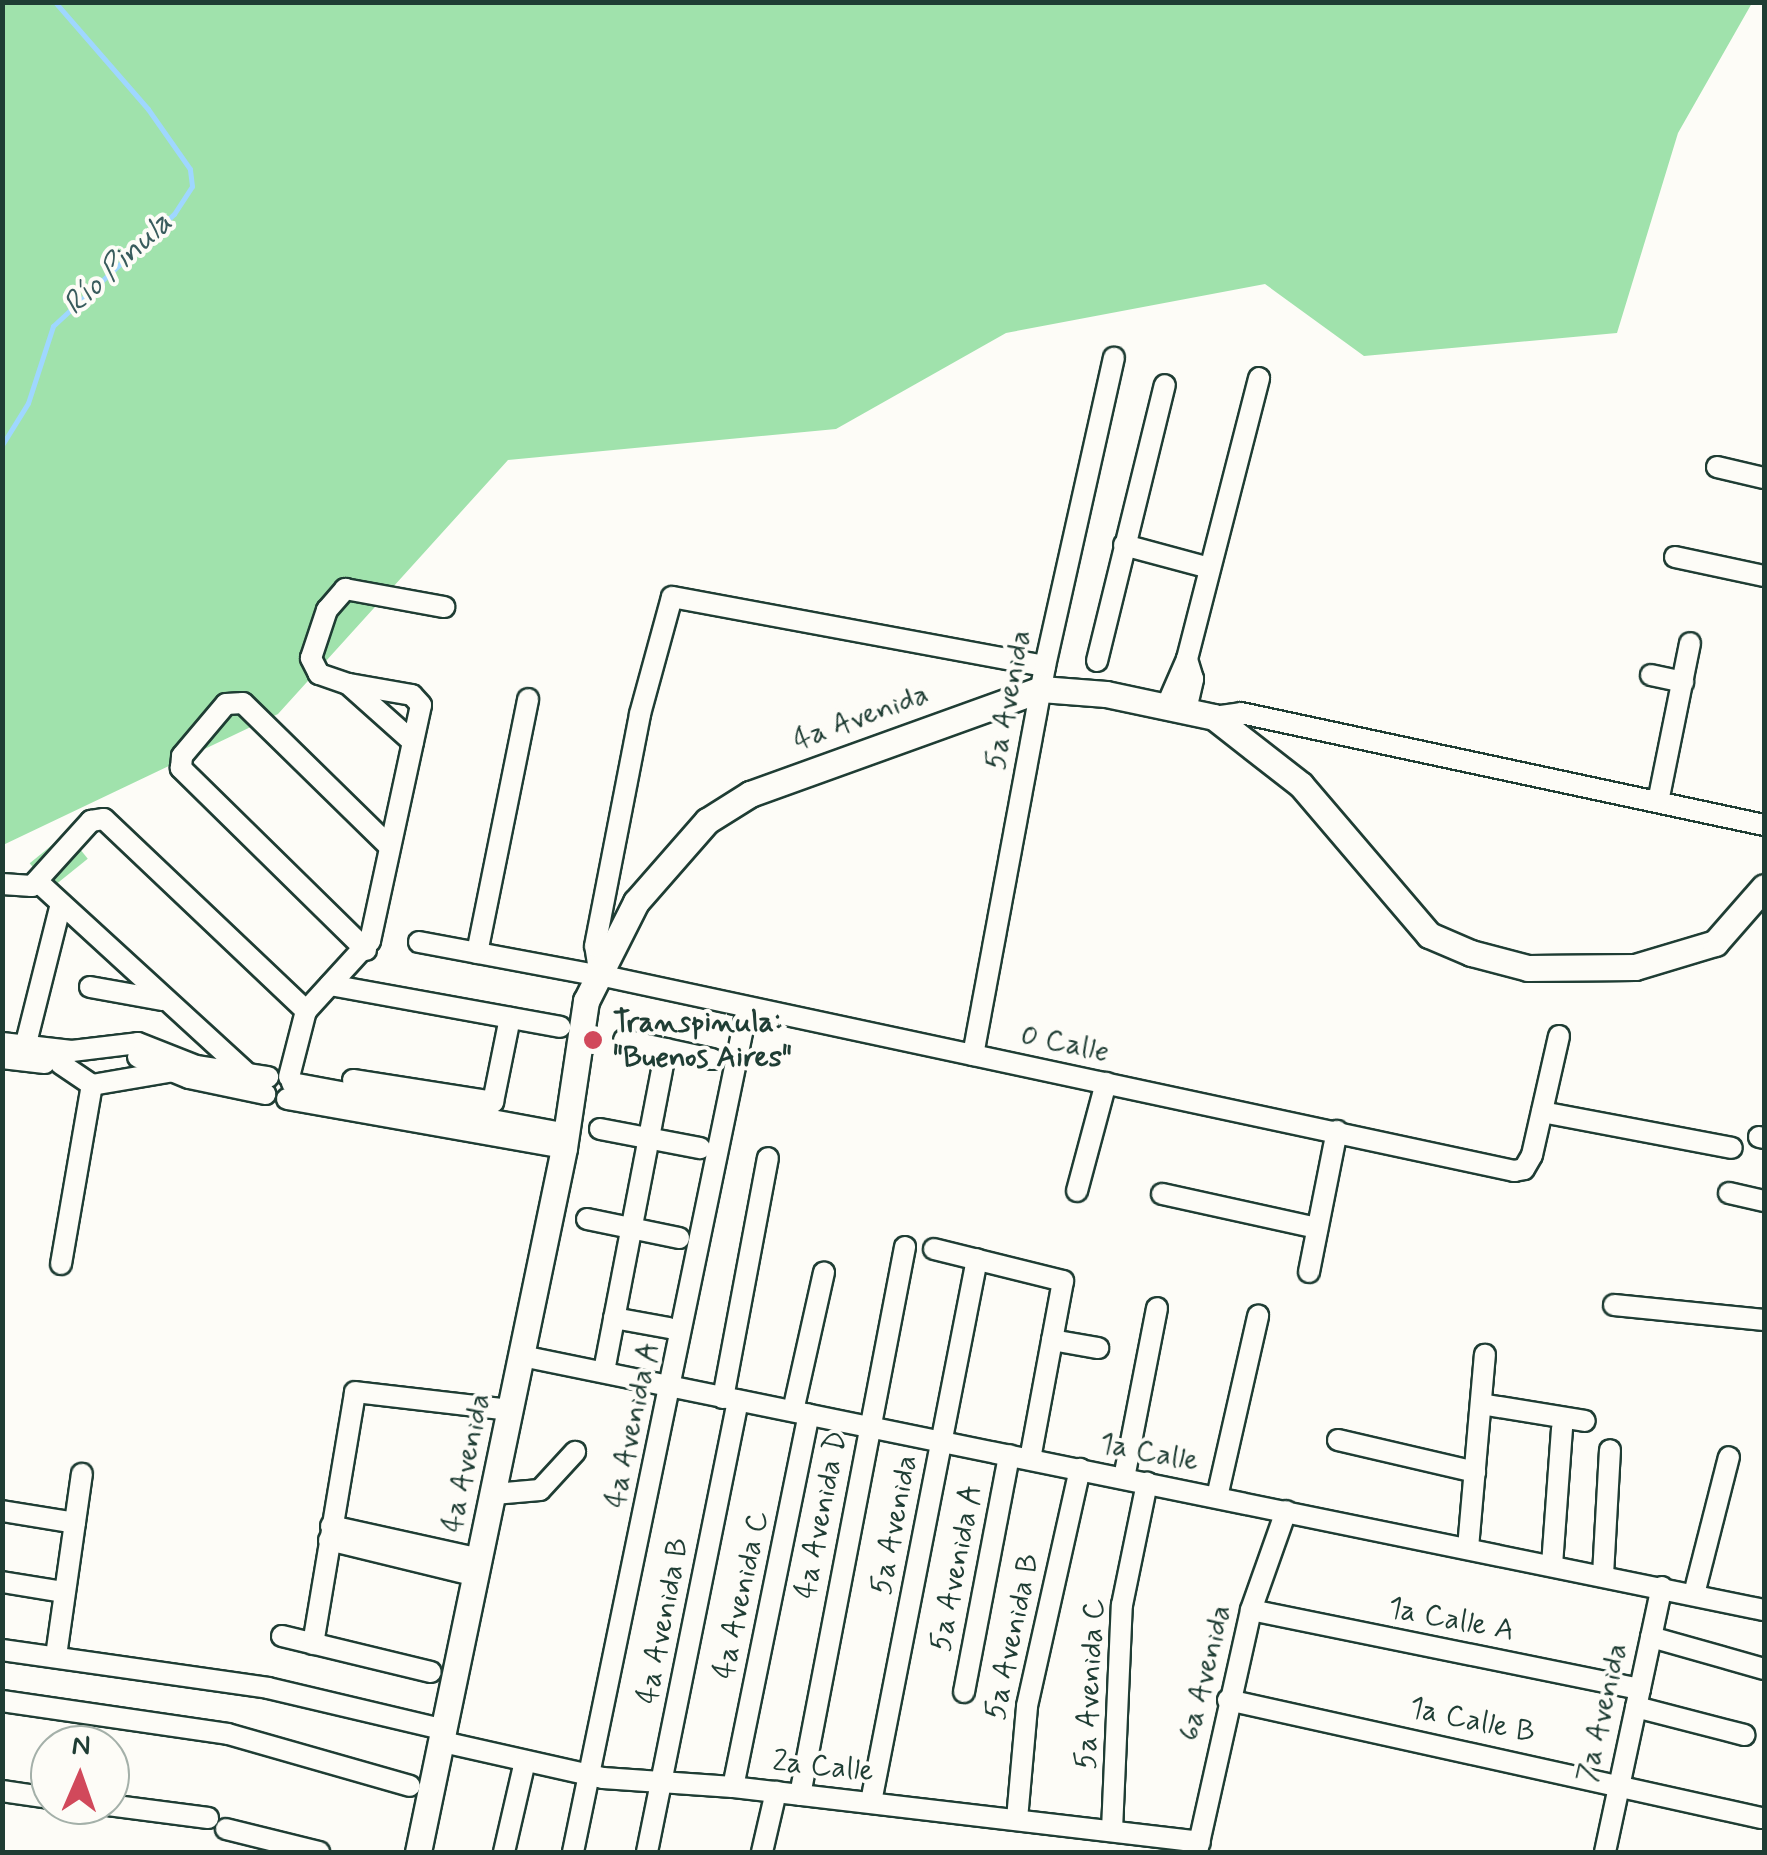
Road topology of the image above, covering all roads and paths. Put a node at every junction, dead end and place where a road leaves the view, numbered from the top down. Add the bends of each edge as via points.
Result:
1 (1114, 358) dead end
2 (1259, 378) dead end
3 (1165, 385) dead end
4 (1717, 467) dead end
5 (1764, 478) edge
6 (1124, 545) junction
7 (1675, 557) dead end
8 (1210, 568) junction
9 (1764, 576) edge
10 (444, 606) dead end
11 (1690, 643) dead end
12 (1097, 662) dead end
13 (1651, 675) dead end
14 (1042, 677) junction
15 (1682, 682) junction
16 (348, 684) junction
17 (528, 699) dead end
18 (1176, 708) junction
19 (1214, 717) junction
20 (413, 742) junction
21 (1658, 802) junction
22 (1764, 825) edge
23 (389, 846) junction
24 (37, 881) junction
25 (2, 884) edge
26 (1764, 887) edge
27 (60, 904) junction
28 (419, 942) dead end
29 (366, 950) junction
30 (477, 953) junction
31 (601, 971) junction
32 (330, 984) junction
33 (90, 988) dead end
34 (162, 1000) junction
35 (746, 1009) junction
36 (306, 1012) junction
37 (510, 1018) junction
38 (560, 1027) dead end
39 (1559, 1036) dead end
40 (624, 1040) dead end
41 (2, 1043) edge
42 (25, 1047) junction
43 (666, 1049) junction
44 (973, 1056) junction
45 (3, 1059) edge
46 (712, 1059) dead end
47 (61, 1064) junction
48 (173, 1072) junction
49 (324, 1075) dead end
50 (276, 1083) junction
51 (1106, 1083) junction
52 (92, 1085) junction
53 (1542, 1112) junction
54 (600, 1129) dead end
55 (1336, 1131) junction
56 (649, 1138) junction
57 (565, 1141) junction
58 (700, 1148) dead end
59 (1732, 1148) dead end
60 (768, 1158) dead end
61 (1077, 1191) dead end
62 (1729, 1193) dead end
63 (1162, 1194) dead end
64 (1764, 1201) edge
65 (587, 1219) dead end
66 (631, 1228) junction
67 (1318, 1228) junction
68 (680, 1238) dead end
69 (905, 1247) dead end
70 (934, 1249) dead end
71 (977, 1259) junction
72 (61, 1264) dead end
73 (824, 1272) dead end
74 (1309, 1272) dead end
75 (1614, 1305) dead end
76 (1157, 1308) dead end
77 (1258, 1316) dead end
78 (614, 1318) junction
79 (1764, 1320) edge
80 (669, 1328) dead end
81 (1052, 1340) junction
82 (1098, 1348) dead end
83 (522, 1356) junction
84 (1485, 1356) dead end
85 (604, 1371) junction
86 (673, 1387) junction
87 (731, 1399) junction
88 (1480, 1404) junction
89 (511, 1410) junction
90 (801, 1413) junction
91 (1585, 1421) dead end
92 (869, 1426) junction
93 (1562, 1428) dead end
94 (1338, 1440) dead end
95 (942, 1442) junction
96 (1610, 1450) dead end
97 (576, 1452) dead end
98 (1020, 1457) junction
99 (1729, 1457) dead end
100 (1080, 1470) junction
101 (1475, 1472) junction
102 (82, 1474) dead end
103 (1124, 1478) junction
104 (1147, 1483) junction
105 (494, 1494) junction
106 (1216, 1497) junction
107 (2, 1511) edge
108 (1286, 1511) junction
109 (75, 1522) junction
110 (330, 1533) junction
111 (1468, 1548) junction
112 (1552, 1565) junction
113 (479, 1568) junction
114 (1602, 1575) junction
115 (2, 1582) edge
116 (1662, 1587) junction
117 (64, 1592) junction
118 (1694, 1594) junction
119 (1251, 1610) junction
120 (1764, 1610) edge
121 (282, 1636) dead end
122 (1651, 1637) junction
123 (313, 1644) junction
124 (2, 1650) edge
125 (56, 1656) junction
126 (1764, 1669) edge
127 (431, 1672) dead end
128 (964, 1692) dead end
129 (1638, 1698) junction
130 (1228, 1700) junction
131 (2, 1701) edge
132 (1744, 1734) dead end
133 (444, 1736) junction
134 (525, 1761) junction
135 (589, 1776) junction
136 (663, 1780) junction
137 (1618, 1784) junction
138 (410, 1786) dead end
139 (733, 1787) junction
140 (2, 1792) edge
141 (776, 1792) junction
142 (800, 1794) junction
143 (30, 1796) edge
144 (872, 1802) junction
145 (130, 1809) edge
146 (1760, 1818) dead end
147 (1017, 1819) junction
148 (1112, 1830) junction
149 (1198, 1847) edge
150 (318, 1852) edge
151 (418, 1852) edge
152 (504, 1852) edge
153 (574, 1852) edge
154 (646, 1852) edge
155 (762, 1852) edge
156 (1604, 1852) edge

1 - 14 street, 5a Avenida
2 - 8 street
3 - 6 street
4 - 5 street
6 - 8 street
6 - 12 street
7 - 9 street
8 - 18 street
10 - 16 street via 344,589 327,610 311,658 319,674
11 - 15 street
13 - 15 street
14 - 18 main road
14 - 31 main road, 4a Avenida via 726,808 653,879
14 - 31 street, 4a Avenida via 680,596 664,609 640,714 595,946
14 - 44 street, 5a Avenida
15 - 21 street
16 - 20 street
16 - 20 street via 419,698
17 - 30 street
18 - 19 main road
19 - 21 street via 1241,713
19 - 26 main road via 1301,785 1429,935 1471,952 1528,968 1635,967 1715,943
20 - 23 street
21 - 22 street
23 - 29 street
23 - 29 street via 243,702 226,704 182,756 181,768
24 - 25 street via 25,888
24 - 27 street
24 - 36 street via 91,822 104,819
27 - 34 street
27 - 42 street
28 - 30 street, 0 Calle
29 - 32 street
30 - 31 street, 0 Calle
31 - 35 street, 0 Calle
31 - 57 main road, 4a Avenida via 578,1036
32 - 36 street
32 - 37 street
33 - 34 street
34 - 50 street
35 - 44 street, 0 Calle
35 - 86 street, 4a Avenida A
36 - 50 street
37 - 38 street
37 - 49 street via 494,1102
39 - 53 street
40 - 43 street
41 - 42 street
42 - 50 street via 72,1051 138,1043 196,1066
43 - 46 street
43 - 56 street
44 - 51 street, 0 Calle
45 - 47 street
47 - 48 street via 124,1056
47 - 52 street
48 - 50 street
48 - 52 street
50 - 57 street
51 - 55 street, 0 Calle
51 - 61 street
52 - 72 street
53 - 55 street, 0 Calle via 1528,1165 1514,1172
53 - 59 street
54 - 56 street
55 - 67 street
56 - 58 street
56 - 66 street
57 - 83 main road, 4a Avenida
60 - 87 street, 4a Avenida B
62 - 64 street
63 - 67 street
65 - 66 street
66 - 68 street
66 - 78 street
67 - 74 street
69 - 92 street, 4a Avenida D
70 - 71 street
71 - 81 street via 1060,1277
71 - 95 street, 5a Avenida
73 - 90 street, 4a Avenida C
75 - 79 street
76 - 103 street
77 - 106 street
78 - 80 street
78 - 85 street
81 - 82 street
81 - 98 street
83 - 85 street, 1a Calle
83 - 89 main road, 4a Avenida
84 - 88 street
85 - 86 street, 1a Calle
86 - 87 street, 1a Calle
86 - 135 street, 4a Avenida A
87 - 90 street, 1a Calle
87 - 136 street, 4a Avenida B
88 - 91 street
88 - 101 street
89 - 105 main road, 4a Avenida
89 - 110 street via 355,1392
90 - 92 street, 1a Calle
90 - 139 street, 4a Avenida C
92 - 95 street, 1a Calle
92 - 142 street, 4a Avenida D
93 - 112 street
94 - 101 street
95 - 98 street, 1a Calle
95 - 144 street, 5a Avenida
96 - 114 street
97 - 105 street via 540,1490
98 - 100 street, 1a Calle
98 - 128 street, 5a Avenida A
99 - 118 street
100 - 103 street, 1a Calle
100 - 147 street, 5a Avenida B via 1027,1706
101 - 111 street
102 - 109 street
103 - 104 street, 1a Calle
104 - 106 street, 1a Calle
104 - 148 street, 5a Avenida C via 1122,1605
105 - 113 main road, 4a Avenida
106 - 108 street, 1a Calle
107 - 109 street
108 - 111 street, 1a Calle
108 - 119 street, 6a Avenida
109 - 117 street
110 - 113 street
110 - 123 street
111 - 112 street, 1a Calle
112 - 114 street, 1a Calle
113 - 133 main road, 4a Avenida
114 - 116 street, 1a Calle
115 - 117 street
116 - 118 street, 1a Calle
116 - 122 street, 7a Avenida
117 - 125 street
118 - 120 street, 1a Calle
119 - 129 street, 1a Calle A
119 - 130 street, 6a Avenida
121 - 123 street
122 - 126 street
122 - 129 street, 7a Avenida
123 - 127 street
124 - 125 street, 2a Calle
125 - 133 street, 2a Calle via 268,1688
129 - 132 street, 1a Calle A
129 - 137 street, 7a Avenida
130 - 137 street, 1a Calle B
130 - 149 street, 6a Avenida
131 - 138 street via 228,1734
133 - 134 street, 2a Calle
133 - 151 main road, 4a Avenida
134 - 135 street, 2a Calle
134 - 152 street
135 - 136 street, 2a Calle
135 - 153 street, 4a Avenida A
136 - 139 street, 2a Calle
136 - 154 street, 4a Avenida B
137 - 146 street, 1a Calle B
137 - 156 street, 7a Avenida
139 - 141 street, 2a Calle
140 - 143 street
141 - 142 street, 2a Calle
141 - 155 street
142 - 144 street, 2a Calle
144 - 147 street, 2a Calle
145 - 150 street via 217,1823
147 - 148 street, 2a Calle
148 - 149 street, 2a Calle

